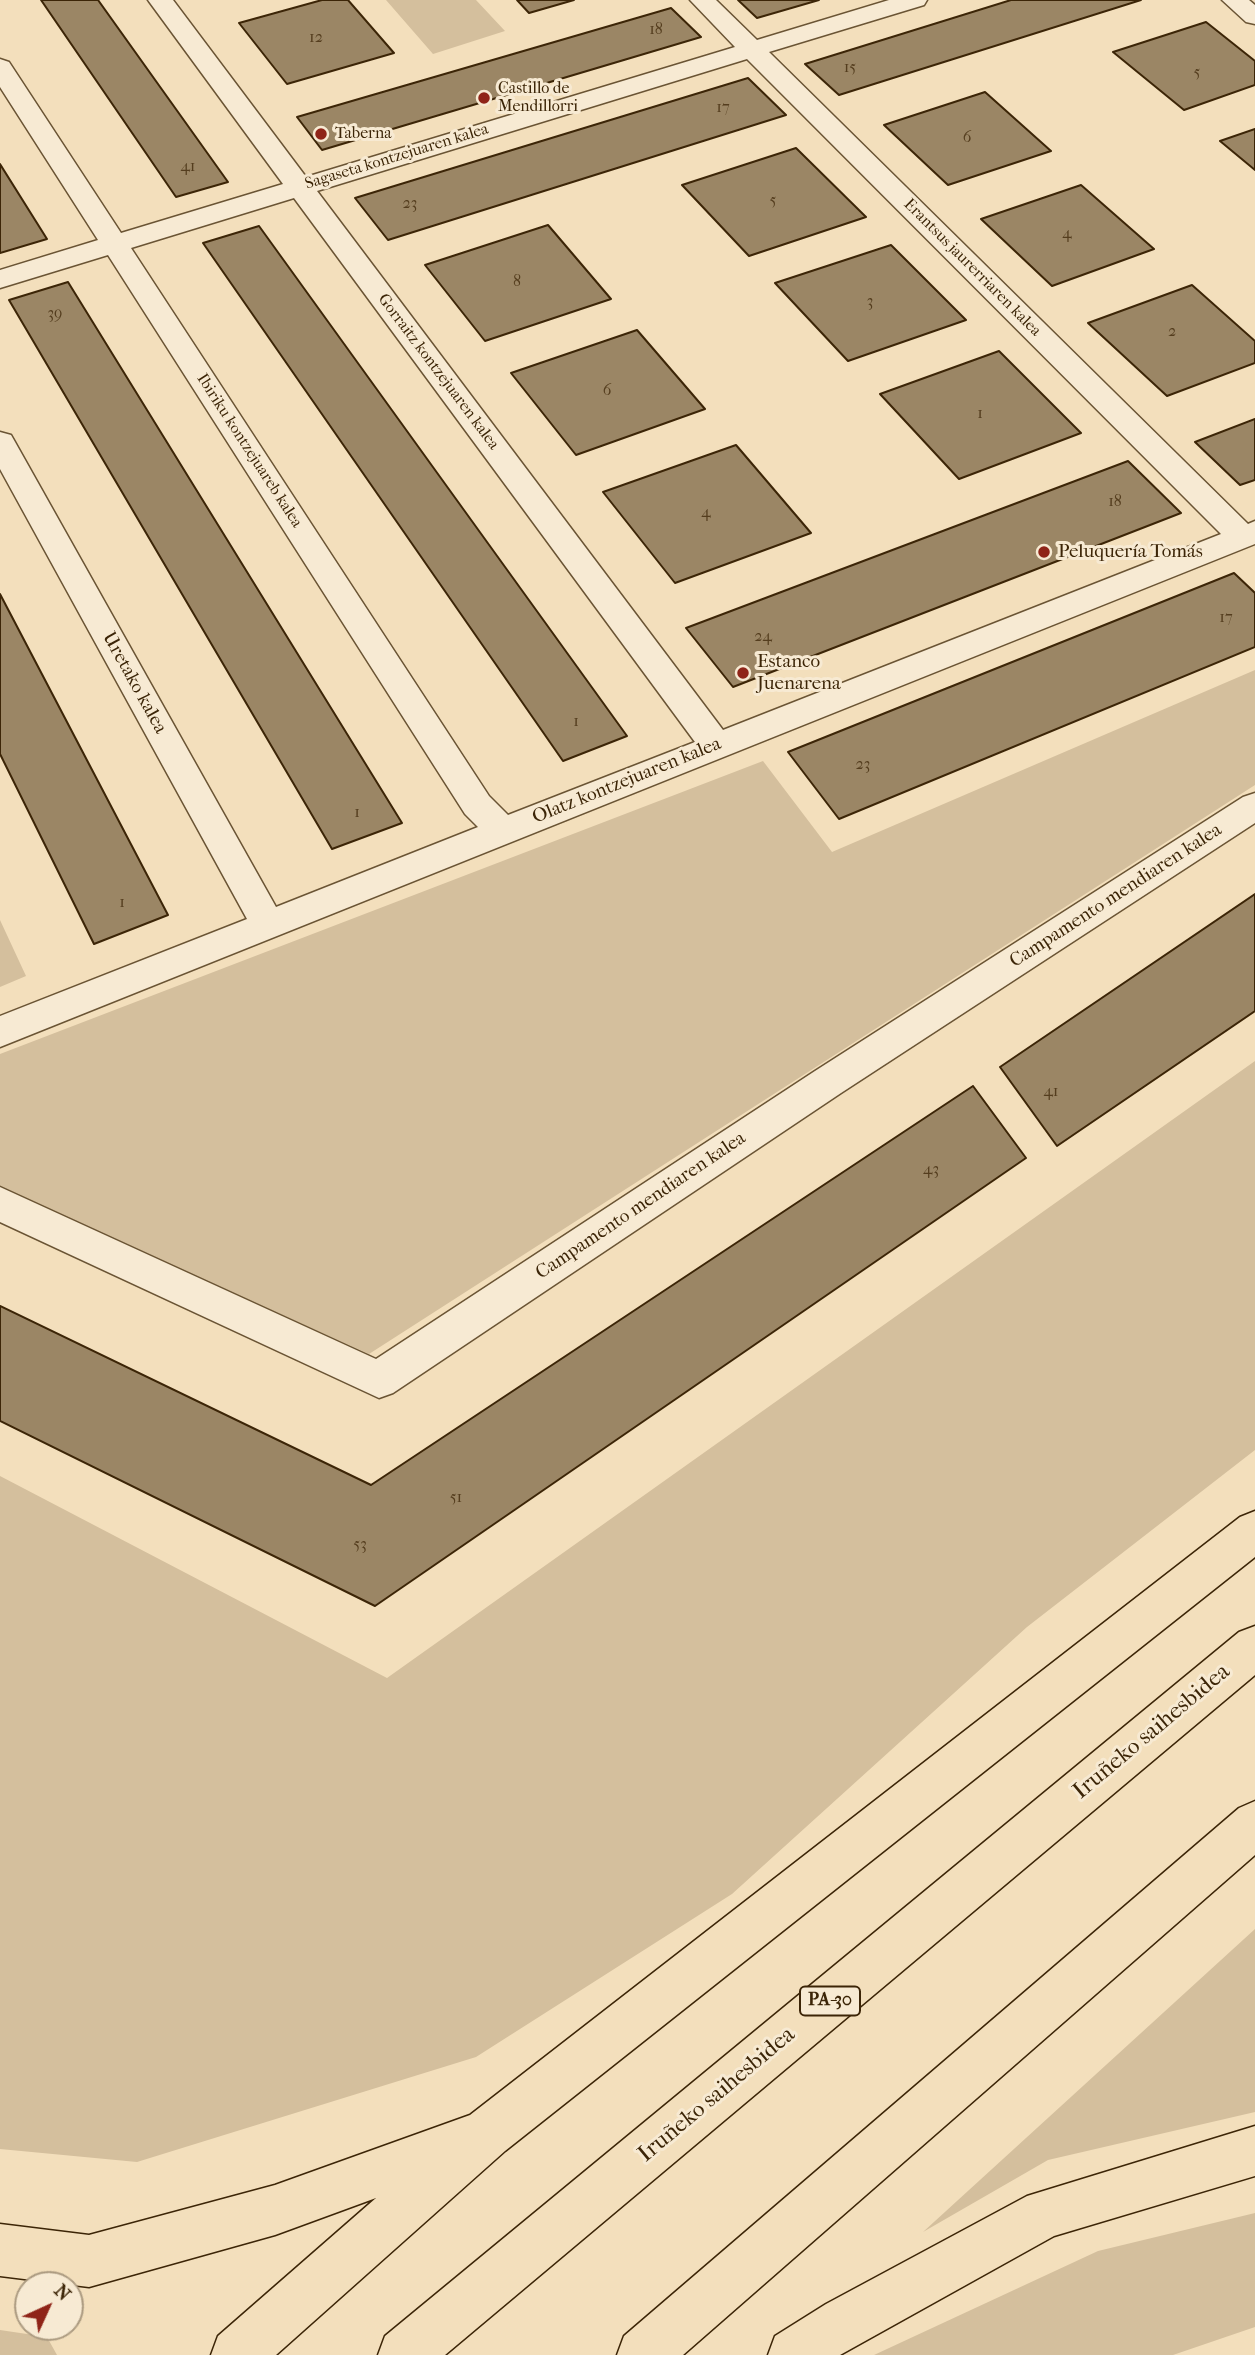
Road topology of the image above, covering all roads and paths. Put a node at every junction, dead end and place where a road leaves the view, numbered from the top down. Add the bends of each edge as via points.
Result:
1 (160, 0) edge
2 (702, 0) edge
3 (915, 0) edge
4 (1234, 0) edge
5 (1255, 17) edge
6 (751, 50) junction
7 (0, 67) edge
8 (300, 186) junction
9 (115, 244) junction
10 (0, 279) edge
11 (0, 442) edge
12 (1249, 534) edge
13 (716, 745) junction
14 (1255, 806) edge
15 (502, 831) junction
16 (268, 925) junction
17 (0, 1032) edge
18 (0, 1203) edge
19 (1255, 1531) edge
20 (1255, 1647) edge
21 (1255, 1824) edge
22 (487, 2133) junction
23 (1255, 2151) edge
24 (0, 2250) edge
25 (237, 2355) edge
26 (404, 2355) edge
27 (643, 2355) edge
28 (794, 2355) edge

1 - 8 street, Gorraitz kontzejuaren kalea
2 - 6 street, Erantsus jaurerriaren kalea
3 - 6 street, Sagaseta kontzejuaren kalea
4 - 5 street
6 - 8 street, Sagaseta kontzejuaren kalea
6 - 12 street, Erantsus jaurerriaren kalea
7 - 9 street, Ibiriku kontzejuareb kalea
8 - 9 street, Sagaseta kontzejuaren kalea
8 - 13 street, Gorraitz kontzejuaren kalea
9 - 10 street, Sagaseta kontzejuaren kalea
9 - 15 street, Ibiriku kontzejuareb kalea via 477,805
11 - 16 street, Uretako kalea
12 - 13 street, Olatz kontzejuaren kalea
13 - 15 street, Olatz kontzejuaren kalea
14 - 18 street, Campamento mendiaren kalea via 379,1380
15 - 16 street, Olatz kontzejuaren kalea
16 - 17 street, Olatz kontzejuaren kalea
19 - 22 highway
20 - 26 highway, Iruñeko saihesbidea / PA-30
21 - 27 highway
22 - 24 highway via 275,2210 89,2260
22 - 25 highway
23 - 28 highway via 1045,2214 844,2322

